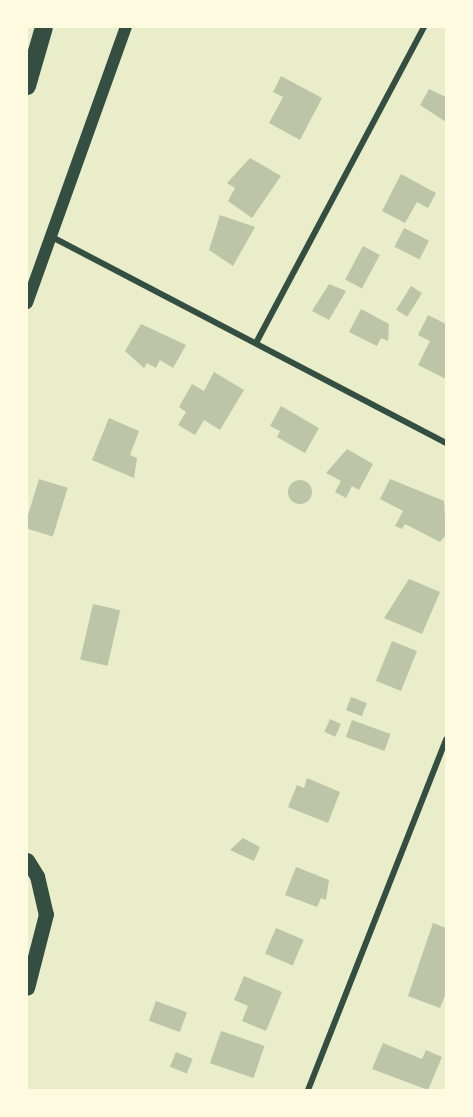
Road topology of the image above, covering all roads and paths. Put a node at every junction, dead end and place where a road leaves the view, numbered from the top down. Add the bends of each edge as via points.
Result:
1 (44, 27) edge
2 (126, 27) edge
3 (424, 27) edge
4 (27, 86) edge
5 (52, 237) junction
6 (27, 303) edge
7 (256, 343) junction
8 (446, 442) edge
9 (446, 739) edge
10 (27, 860) edge
11 (27, 988) edge
12 (308, 1090) edge

1 - 4 highway
2 - 5 main road
3 - 7 street
5 - 6 main road
5 - 7 street
7 - 8 street
9 - 12 street
10 - 11 main road via 39,882 46,914 41,950

